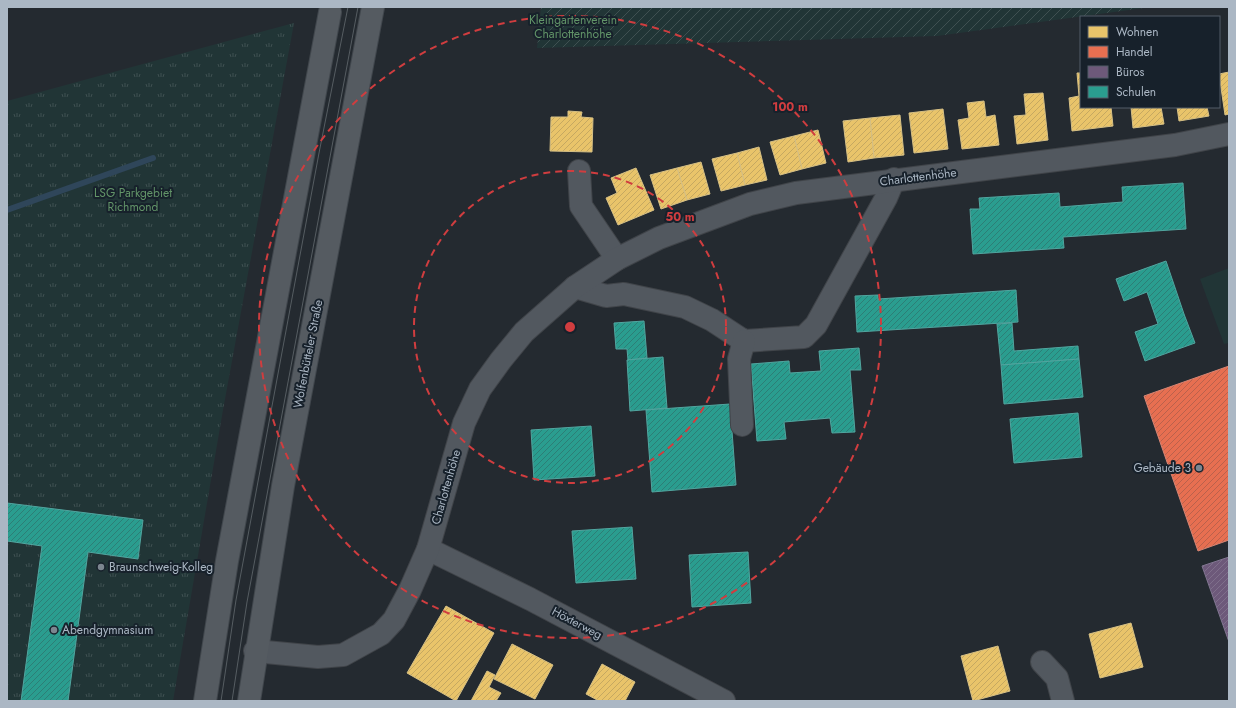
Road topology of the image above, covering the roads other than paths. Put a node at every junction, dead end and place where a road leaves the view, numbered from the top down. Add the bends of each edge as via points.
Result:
1 (373, 7) edge
2 (330, 12) dead end
3 (1229, 134) edge
4 (579, 171) dead end
5 (894, 179) junction
6 (617, 258) junction
7 (575, 287) junction
8 (744, 341) junction
9 (742, 425) dead end
10 (428, 549) junction
11 (255, 650) junction
12 (1042, 662) dead end
13 (205, 701) edge
14 (249, 701) edge
15 (724, 701) edge
16 (1063, 701) edge

1 - 11 main road, Wolfenbütteler Straße via 283,486
2 - 13 main road via 227,560
3 - 5 street, Charlottenhöhe via 1175,145
4 - 6 street via 581,206
5 - 6 street, Charlottenhöhe via 796,193 750,204 658,238
5 - 8 street via 886,198 812,329 804,337
6 - 7 street, Charlottenhöhe
7 - 8 street via 606,296 624,294 685,307 712,320
7 - 10 street, Charlottenhöhe via 524,332 480,389 464,423
8 - 9 street via 739,359
10 - 11 street, Charlottenhöhe via 394,620 381,634 367,643 343,655 318,657
10 - 15 street, Höxterweg
11 - 14 main road, Wolfenbütteler Straße
12 - 16 street via 1057,678

